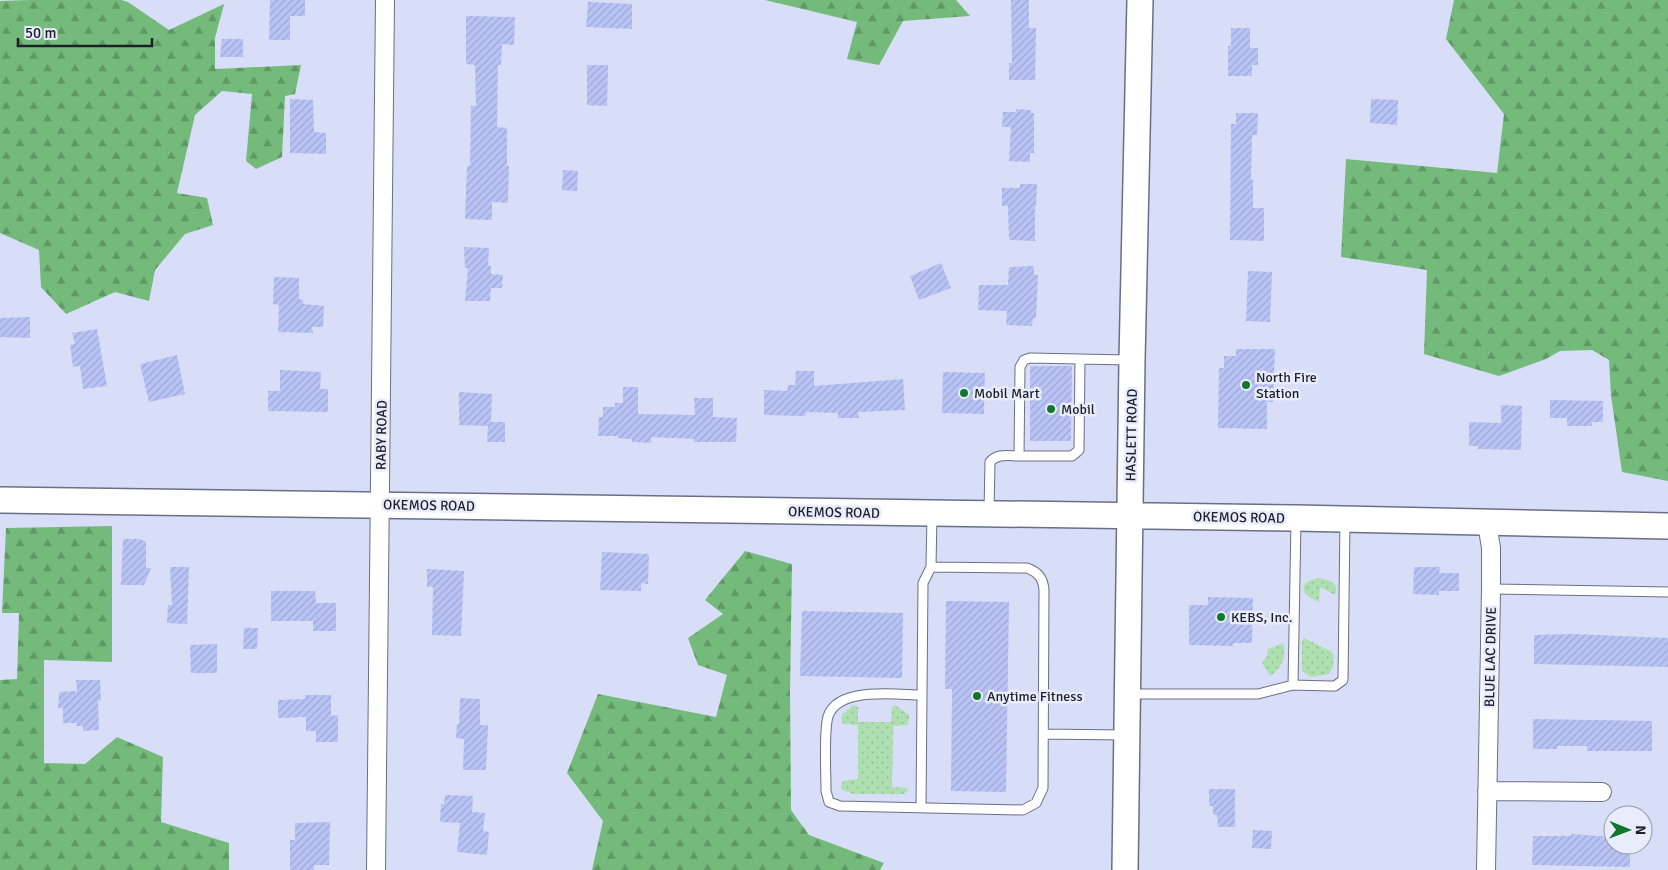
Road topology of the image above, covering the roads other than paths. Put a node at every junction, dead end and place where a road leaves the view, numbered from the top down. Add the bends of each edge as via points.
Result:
1 (385, 0) edge
2 (1140, 0) edge
3 (1080, 360) junction
4 (1132, 360) junction
5 (1020, 393) junction
6 (1030, 393) dead end
7 (1020, 425) junction
8 (1030, 425) dead end
9 (1019, 456) junction
10 (0, 500) edge
11 (380, 504) junction
12 (932, 513) junction
13 (989, 514) junction
14 (1130, 516) junction
15 (1296, 518) junction
16 (1346, 519) junction
17 (1487, 523) junction
18 (1668, 526) edge
19 (931, 566) junction
20 (1491, 589) junction
21 (1668, 592) edge
22 (1293, 686) junction
23 (1127, 694) junction
24 (922, 695) junction
25 (1043, 734) junction
26 (1127, 735) junction
27 (1487, 791) junction
28 (1602, 792) dead end
29 (922, 808) junction
30 (376, 870) edge
31 (1125, 870) edge
32 (1486, 870) edge

1 - 11 street, RABY ROAD
2 - 4 street, HASLETT ROAD
3 - 4 lane
3 - 5 lane via 1024,360 1020,367
3 - 9 lane via 1076,394 1079,446 1076,454 1068,457
4 - 14 street, HASLETT ROAD
5 - 6 lane
5 - 7 lane
7 - 8 lane
7 - 9 lane
9 - 13 lane via 998,456 990,462
10 - 11 street, OKEMOS ROAD
11 - 12 street, OKEMOS ROAD
11 - 30 street, RABY ROAD
12 - 13 street, OKEMOS ROAD
12 - 19 lane
13 - 14 street, OKEMOS ROAD
14 - 15 street, OKEMOS ROAD
14 - 23 street, HASLETT ROAD
15 - 16 street, OKEMOS ROAD
15 - 22 lane
16 - 17 street, OKEMOS ROAD
16 - 22 lane via 1343,680 1335,686
17 - 18 street, OKEMOS ROAD
17 - 20 street, BLUE LAC DRIVE
19 - 24 lane via 923,583
19 - 25 lane via 1027,568 1042,579
20 - 21 lane
20 - 27 street, BLUE LAC DRIVE
22 - 23 lane via 1258,694
23 - 26 street, HASLETT ROAD
24 - 29 lane
24 - 29 lane via 861,694 846,698 834,708 827,720 826,791 829,802 840,806
25 - 26 lane
25 - 29 lane via 1043,788 1030,807 1023,810
26 - 31 street, HASLETT ROAD
27 - 28 street
27 - 32 street, BLUE LAC DRIVE

